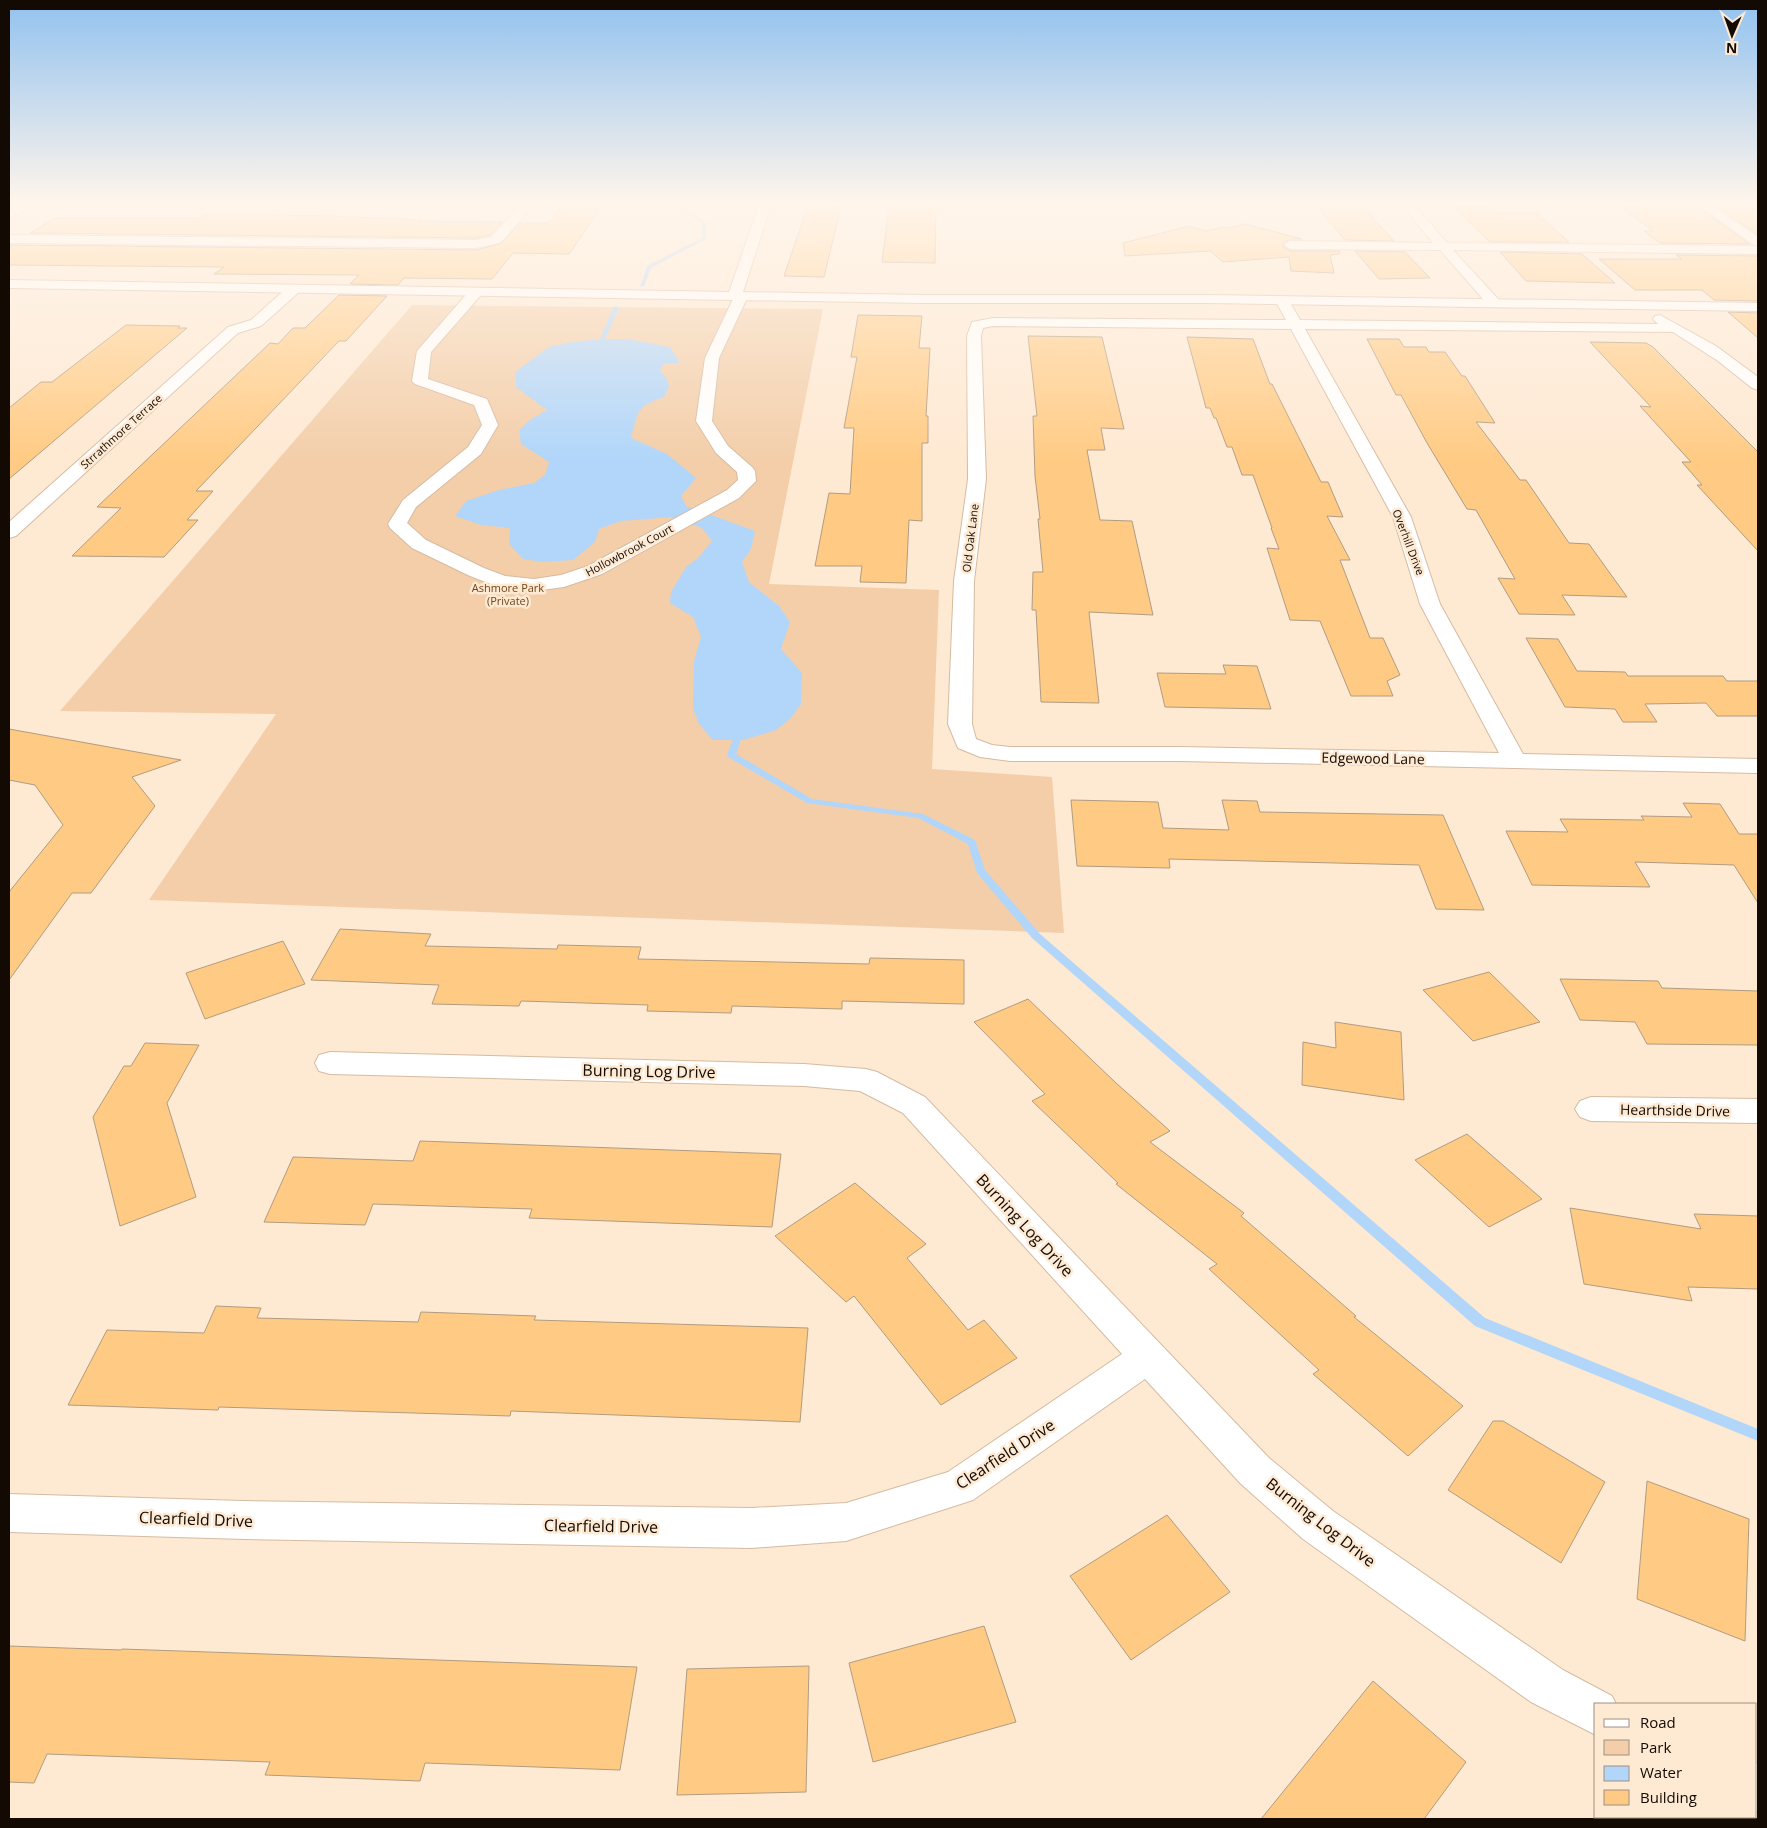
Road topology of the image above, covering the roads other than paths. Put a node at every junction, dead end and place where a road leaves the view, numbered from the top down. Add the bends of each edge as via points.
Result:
1 (67, 290) edge
2 (222, 290) edge
3 (264, 290) edge
4 (294, 290) edge
5 (322, 290) edge
6 (740, 290) edge
7 (1483, 290) edge
8 (476, 292) junction
9 (738, 296) junction
10 (254, 299) dead end
11 (1282, 300) junction
12 (1494, 303) junction
13 (1641, 305) junction
14 (1758, 307) edge
15 (1295, 324) junction
16 (1675, 328) junction
17 (1758, 385) edge
18 (9, 532) edge
19 (988, 752) joint
20 (1515, 761) junction
21 (1758, 766) edge
22 (330, 1063) dead end
23 (1591, 1109) dead end
24 (1758, 1110) edge
25 (1147, 1357) junction
26 (9, 1514) edge
27 (1594, 1711) edge

1 - 2 street
3 - 10 street
4 - 18 street, Strrathmore Terrace via 256,323 235,322
5 - 8 street
6 - 9 street
7 - 12 street
8 - 9 street
8 - 9 street, Hollowbrook Court via 424,351 420,381 481,402 490,424 475,450 409,504 397,524 419,544 477,572 500,582 534,584 564,581 594,570 733,494 747,481 746,471 722,449 704,421 712,358
9 - 11 street
11 - 12 street
11 - 15 street, Overhill Drive
12 - 13 street
13 - 14 street
13 - 16 street
15 - 16 street
15 - 19 street, Old Oak Lane via 993,322 977,325 974,336 977,479 964,581 960,724 966,743
15 - 20 street, Overhill Drive via 1402,517 1430,604
16 - 17 street via 1729,361
19 - 20 street, Edgewood Lane
20 - 21 street, Edgewood Lane
22 - 25 street, Burning Log Drive via 804,1075 866,1080 914,1105
23 - 24 street, Hearthside Drive
25 - 26 street, Clearfield Drive via 959,1487 846,1522 752,1528
25 - 27 street, Burning Log Drive via 1255,1470 1318,1525 1547,1686

